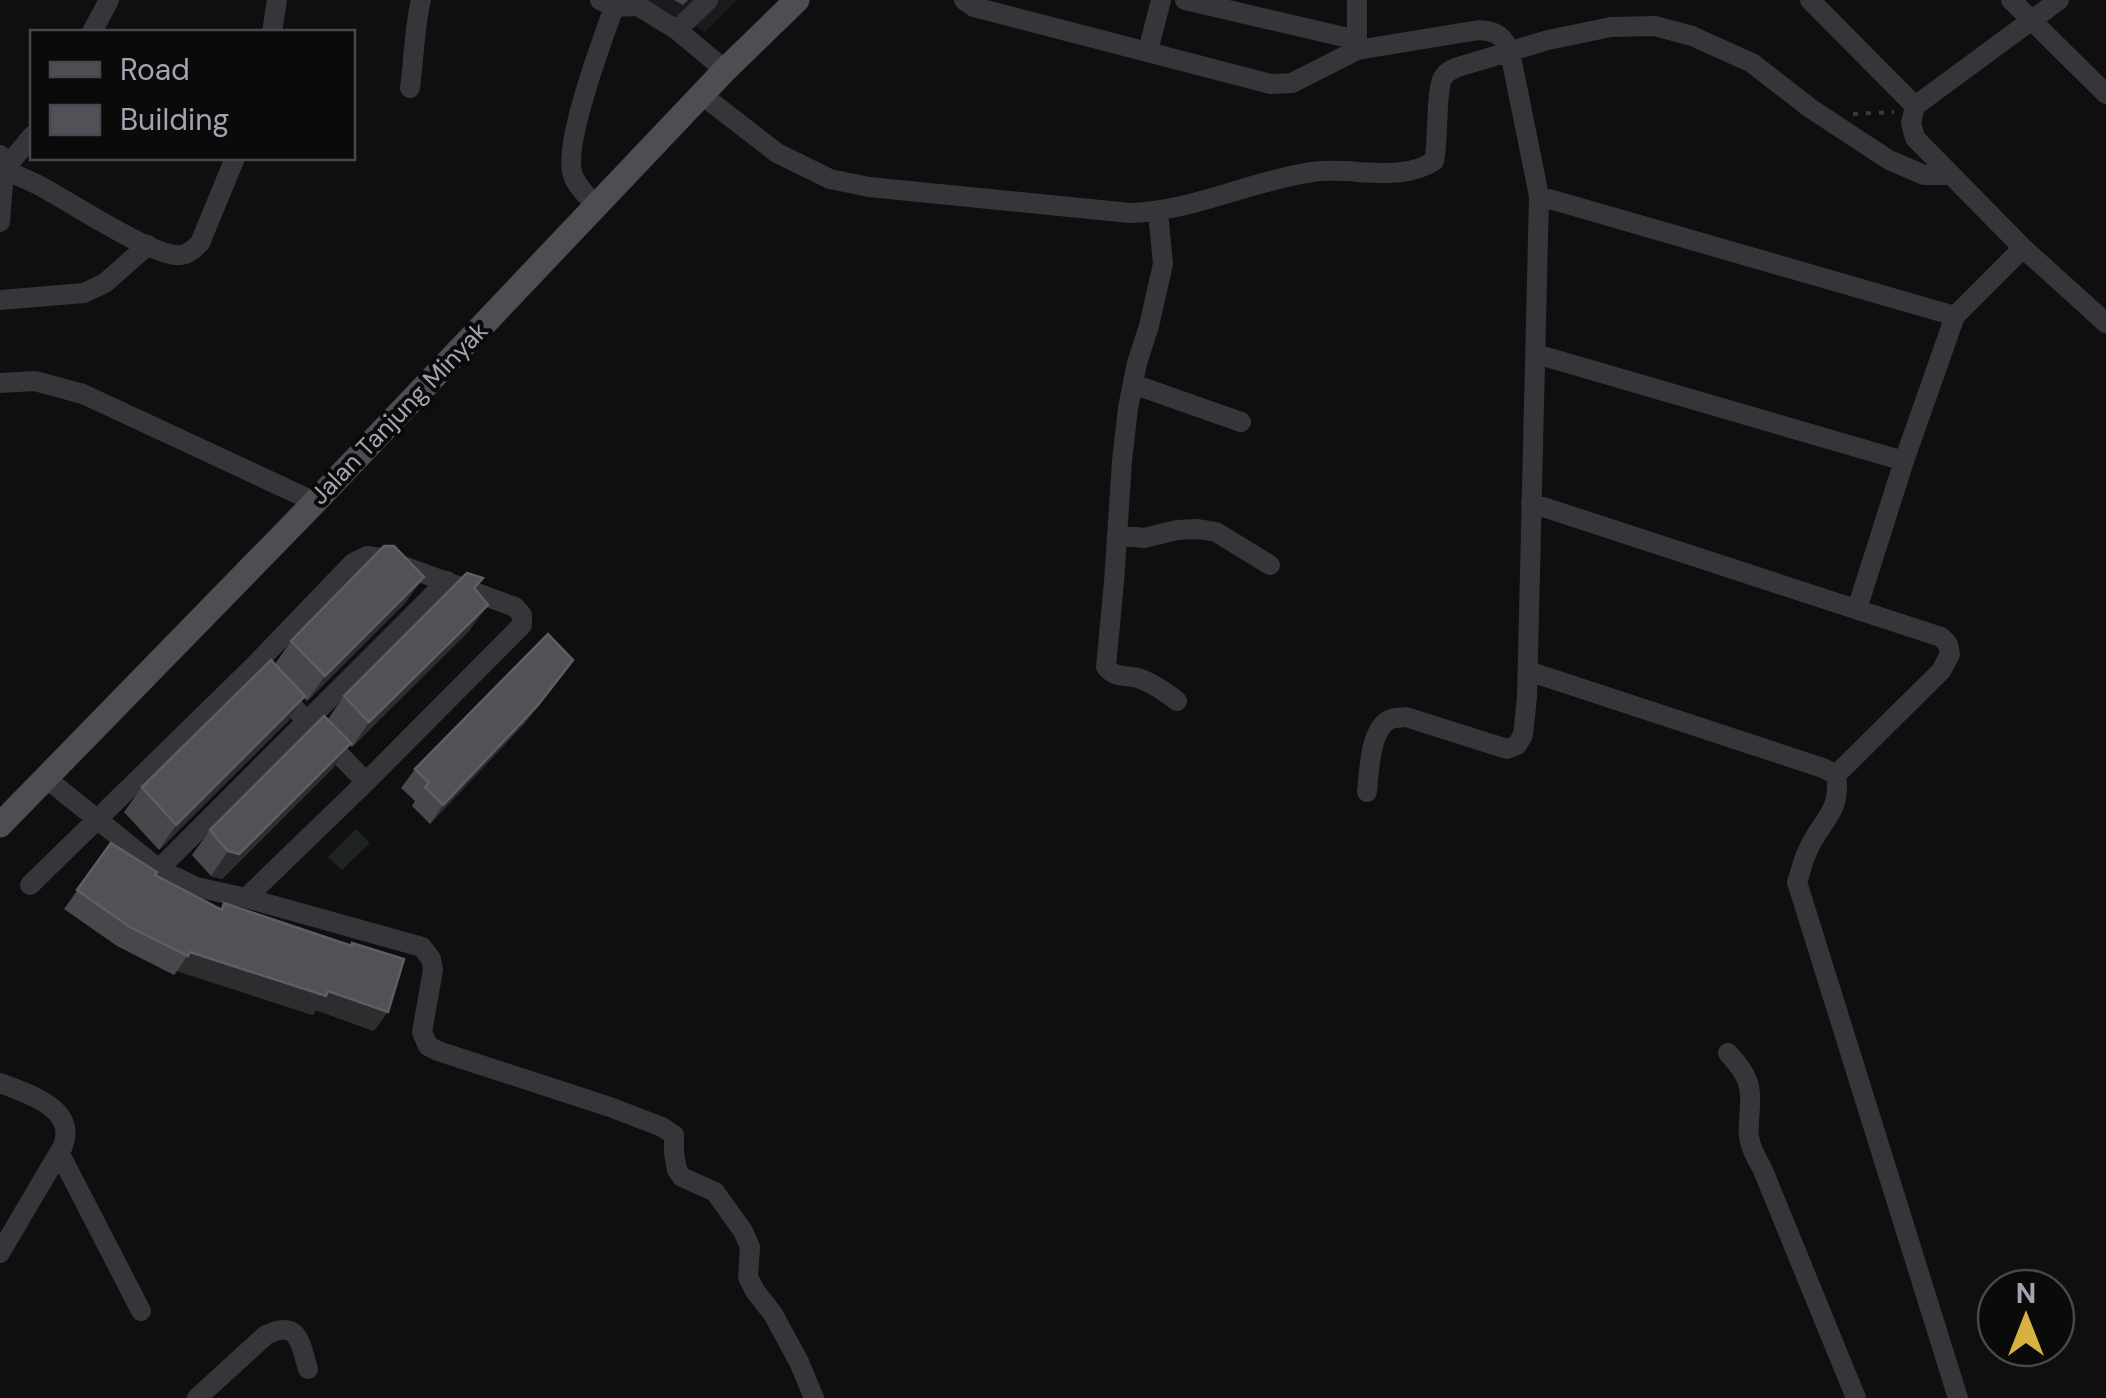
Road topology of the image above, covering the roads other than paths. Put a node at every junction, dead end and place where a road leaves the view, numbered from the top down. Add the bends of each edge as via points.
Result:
1 (109, 0) edge
2 (277, 0) edge
3 (421, 0) edge
4 (708, 0) edge
5 (797, 0) edge
6 (1160, 0) edge
7 (1185, 0) edge
8 (1357, 0) edge
9 (1810, 0) edge
10 (2010, 0) edge
11 (2060, 0) edge
12 (973, 2) edge
13 (607, 3) edge
14 (640, 3) edge
15 (2032, 22) junction
16 (93, 30) edge
17 (272, 30) edge
18 (678, 30) junction
19 (1357, 45) junction
20 (1148, 51) junction
21 (1510, 52) junction
22 (725, 70) junction
23 (410, 88) dead end
24 (2106, 94) edge
25 (702, 96) junction
26 (1914, 109) junction
27 (30, 138) edge
28 (235, 160) edge
29 (2, 163) edge
30 (1952, 175) junction
31 (1539, 196) junction
32 (596, 207) junction
33 (1158, 212) junction
34 (0, 222) edge
35 (148, 245) junction
36 (2023, 248) junction
37 (0, 300) edge
38 (1955, 316) junction
39 (2106, 323) edge
40 (1536, 354) junction
41 (0, 383) edge
42 (1133, 384) junction
43 (1241, 422) dead end
44 (1904, 461) junction
45 (315, 502) junction
46 (1531, 504) junction
47 (1118, 535) junction
48 (1270, 565) dead end
49 (448, 581) junction
50 (1858, 609) junction
51 (254, 666) junction
52 (1528, 670) junction
53 (1178, 701) dead end
54 (308, 722) junction
55 (1836, 776) junction
56 (47, 779) junction
57 (366, 782) junction
58 (1368, 792) dead end
59 (96, 820) junction
60 (0, 826) edge
61 (159, 870) junction
62 (30, 885) dead end
63 (246, 898) junction
64 (1728, 1052) dead end
65 (0, 1083) edge
66 (59, 1152) junction
67 (0, 1254) edge
68 (141, 1311) dead end
69 (308, 1369) dead end
70 (197, 1398) edge
71 (814, 1398) edge
72 (1856, 1398) edge
73 (1958, 1398) edge

1 - 16 street
2 - 17 street
3 - 23 street
4 - 18 street
5 - 22 main road, Jalan Tanjung Minyak
6 - 20 street
7 - 19 street
8 - 19 street
9 - 26 street
10 - 15 street
11 - 15 street
12 - 20 street
13 - 14 street
13 - 32 street via 571,156 572,175
14 - 18 street
15 - 24 street
15 - 26 street
18 - 22 street
19 - 20 street via 1292,82 1271,84
19 - 21 street via 1479,30 1505,40
21 - 30 street via 1611,26 1655,26 1692,36 1752,63 1889,160 1924,175
21 - 31 street
21 - 33 street via 1445,73 1438,145 1422,169 1310,172
22 - 25 main road, Jalan Tanjung Minyak
25 - 32 main road, Jalan Tanjung Minyak
25 - 33 street via 776,153 830,179
26 - 30 street via 1915,138
27 - 29 street
28 - 35 street via 200,244 179,256
29 - 34 street
29 - 35 street
30 - 36 street
31 - 38 street
31 - 40 street
32 - 45 main road, Jalan Tanjung Minyak
33 - 42 street via 1164,264
35 - 37 street via 84,293
36 - 38 street
36 - 39 street
38 - 44 street
40 - 44 street
40 - 46 street
41 - 45 street via 35,381 82,394
42 - 43 street
42 - 47 street
44 - 50 street
45 - 56 main road, Jalan Tanjung Minyak
46 - 50 street
46 - 52 street
47 - 48 street via 1216,532
47 - 53 street via 1106,667
49 - 51 street via 367,556
49 - 54 street
49 - 57 street via 515,607 522,625
50 - 55 street via 1942,636 1950,654
51 - 54 street
51 - 59 street
52 - 55 street
52 - 58 street via 1518,745 1507,750 1406,717 1388,720 1374,741
54 - 57 street
54 - 61 street
55 - 73 street via 1837,802 1797,882
56 - 59 street
56 - 60 main road, Jalan Tanjung Minyak
57 - 63 street
59 - 61 street
59 - 62 street
61 - 63 street
63 - 71 street via 422,946 433,970 422,1032 428,1046 674,1135 677,1170 715,1192 743,1232 750,1247 748,1277
64 - 72 street via 1749,1084 1752,1150
65 - 66 street via 61,1116 66,1137
66 - 67 street
66 - 68 street
69 - 70 street via 298,1338 278,1329

